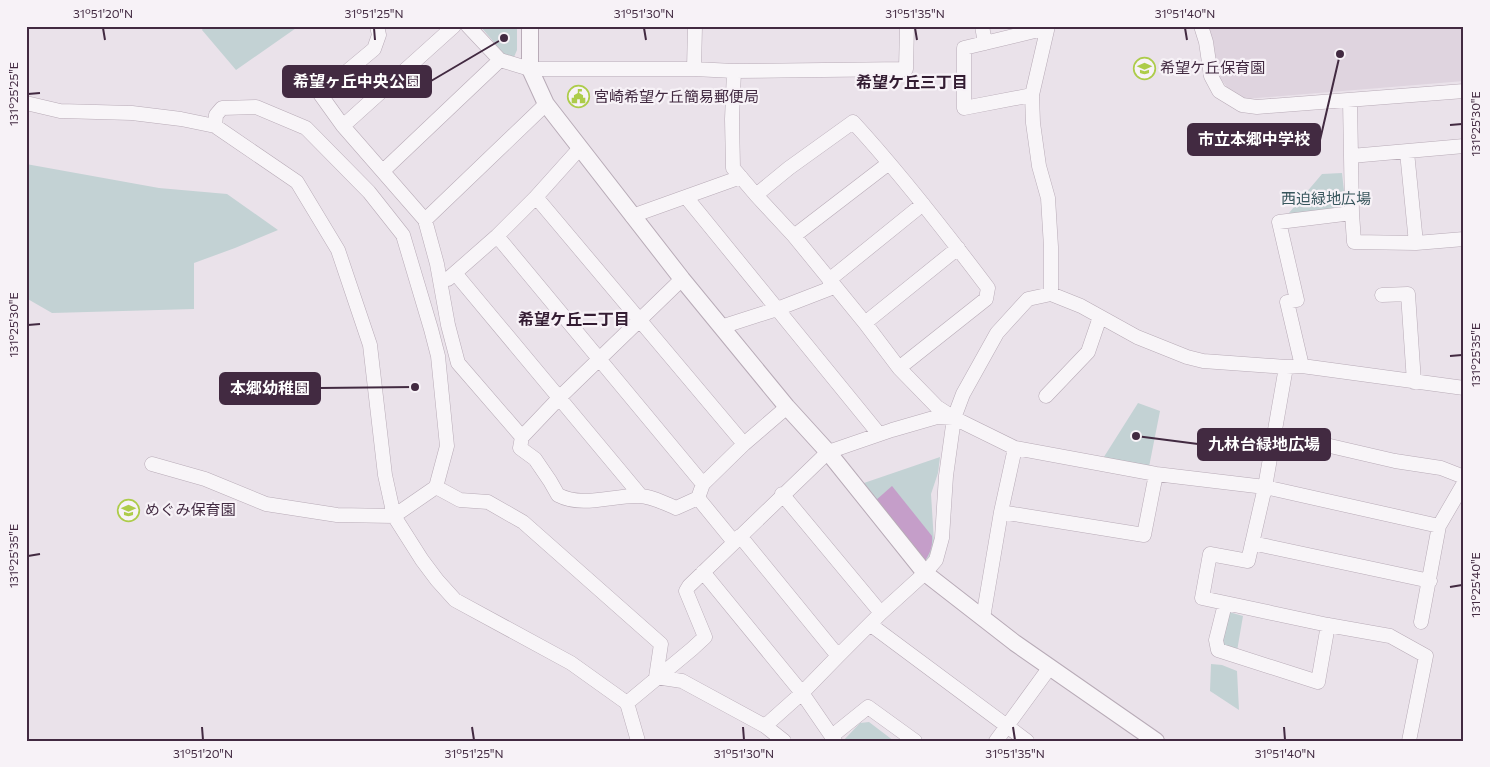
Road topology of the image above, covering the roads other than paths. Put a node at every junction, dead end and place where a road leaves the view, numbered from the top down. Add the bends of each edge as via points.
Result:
1 (377, 26) edge
2 (454, 26) edge
3 (468, 26) edge
4 (530, 26) edge
5 (695, 26) edge
6 (907, 26) edge
7 (982, 26) edge
8 (1200, 26) edge
9 (1048, 27) edge
10 (985, 43) junction
11 (500, 60) junction
12 (530, 69) junction
13 (694, 69) junction
14 (734, 71) junction
15 (1464, 91) edge
16 (1032, 95) junction
17 (1350, 100) junction
18 (26, 103) edge
19 (546, 104) junction
20 (215, 126) junction
21 (343, 126) junction
22 (1464, 146) edge
23 (580, 148) junction
24 (1407, 152) junction
25 (1351, 156) junction
26 (889, 163) junction
27 (383, 172) junction
28 (741, 177) junction
29 (756, 196) junction
30 (536, 197) junction
31 (686, 197) junction
32 (923, 204) junction
33 (1352, 213) junction
34 (632, 216) junction
35 (424, 220) junction
36 (497, 236) junction
37 (794, 236) junction
38 (1464, 239) edge
39 (1416, 243) junction
40 (958, 248) junction
41 (455, 273) junction
42 (682, 279) junction
43 (832, 283) junction
44 (441, 284) junction
45 (1051, 294) junction
46 (1382, 295) dead end
47 (777, 309) junction
48 (1100, 317) junction
49 (639, 320) junction
50 (865, 323) junction
51 (721, 327) junction
52 (599, 359) junction
53 (1302, 366) junction
54 (1286, 367) junction
55 (899, 368) junction
56 (1414, 382) junction
57 (1464, 388) edge
58 (1046, 396) dead end
59 (560, 397) junction
60 (787, 406) junction
61 (954, 418) junction
62 (1274, 433) junction
63 (879, 434) junction
64 (522, 437) junction
65 (744, 444) junction
66 (1015, 448) junction
67 (828, 452) junction
68 (152, 464) dead end
69 (1156, 474) junction
70 (1464, 477) edge
71 (1464, 483) edge
72 (703, 484) junction
73 (1265, 487) junction
74 (436, 488) junction
75 (782, 494) junction
76 (640, 496) junction
77 (698, 498) junction
78 (1001, 512) junction
79 (394, 516) junction
80 (1439, 526) junction
81 (737, 539) junction
82 (1252, 543) junction
83 (703, 572) junction
84 (925, 573) junction
85 (1430, 581) junction
86 (1225, 604) junction
87 (881, 613) junction
88 (983, 618) junction
89 (1421, 622) dead end
90 (871, 625) junction
91 (1328, 625) junction
92 (838, 656) junction
93 (1050, 666) junction
94 (656, 677) junction
95 (802, 693) junction
96 (627, 703) junction
97 (765, 726) junction
98 (1007, 727) junction
99 (834, 738) edge
100 (638, 741) edge
101 (784, 741) edge
102 (915, 741) edge
103 (996, 741) edge
104 (1028, 741) edge
105 (1156, 741) edge
106 (1410, 741) edge

1 - 21 street via 379,35 374,48 320,94
2 - 21 street
3 - 11 street
4 - 12 street
5 - 13 street
6 - 14 street via 906,69
7 - 10 street
8 - 17 street via 1211,76 1219,91 1242,105 1257,107
9 - 10 street
9 - 16 street
10 - 16 street via 964,48 964,108
11 - 12 street
11 - 27 street
12 - 13 street
12 - 19 street
13 - 14 street
14 - 28 street via 734,168
15 - 17 street
16 - 45 street via 1039,166 1048,198
17 - 25 street
18 - 20 street via 60,112 132,113
19 - 23 street
19 - 35 street
20 - 74 street via 216,115 222,108 256,107 306,128 369,192 403,235 438,356 446,446
20 - 79 street via 298,182 338,250 370,345 385,475
21 - 27 street
22 - 24 street
23 - 30 street
23 - 34 street
24 - 25 street
24 - 39 street
25 - 33 street
26 - 29 street via 853,122
26 - 32 street
26 - 37 street
27 - 35 street
28 - 29 street
28 - 31 street
29 - 37 street
30 - 36 street
30 - 49 street
31 - 34 street
31 - 47 street
32 - 40 street
32 - 43 street
33 - 39 street via 1354,242
33 - 53 street via 1279,222 1297,300 1287,302
34 - 42 street
35 - 44 street
36 - 41 street
36 - 52 street
37 - 43 street
38 - 39 street
40 - 50 street
40 - 55 street via 988,288 986,299
41 - 44 street
41 - 59 street
42 - 49 street
42 - 51 street
43 - 47 street
43 - 50 street
44 - 64 street via 458,363
45 - 48 street
45 - 61 street via 1028,299 998,333 978,364
46 - 56 street via 1408,294
47 - 51 street
47 - 63 street
48 - 54 street via 1137,337 1187,357
48 - 58 street via 1088,352
49 - 52 street
49 - 65 street
50 - 55 street
51 - 60 street
52 - 59 street
52 - 72 street
53 - 54 street
53 - 56 street
54 - 62 street
55 - 61 street via 937,408
56 - 57 street
59 - 64 street
59 - 76 street
60 - 65 street
60 - 67 street
61 - 63 street via 938,416
61 - 66 street
61 - 84 street via 942,538 936,560
62 - 70 street via 1395,461 1441,468
62 - 73 street
63 - 67 street
64 - 76 street via 520,448 535,459 560,497 580,501
65 - 72 street
66 - 69 street
66 - 78 street
67 - 75 street
67 - 84 street
68 - 79 street via 205,479 266,504 338,516
69 - 73 street
69 - 78 street via 1144,535
71 - 80 street
72 - 77 street
73 - 80 street
73 - 82 street
74 - 79 street
74 - 94 street via 460,500 488,502 523,522 661,644
75 - 81 street
75 - 87 street
76 - 77 street via 676,508
77 - 81 street
78 - 88 street
79 - 96 street via 422,560 455,600 571,663
80 - 85 street
81 - 83 street
81 - 92 street
82 - 85 street
82 - 86 street via 1248,561 1210,554 1202,598
83 - 94 street via 686,591 705,637
83 - 95 street
84 - 87 street
84 - 88 street
85 - 89 street
86 - 91 street
86 - 91 street via 1216,640 1218,650 1318,682
87 - 90 street
88 - 93 street
90 - 92 street
90 - 98 street
91 - 106 street via 1390,636 1426,656
92 - 95 street
93 - 98 street
93 - 105 street
94 - 96 street
94 - 97 street via 682,681
95 - 97 street
95 - 99 street
96 - 100 street
97 - 101 street
98 - 103 street
98 - 104 street
99 - 102 street via 868,707

